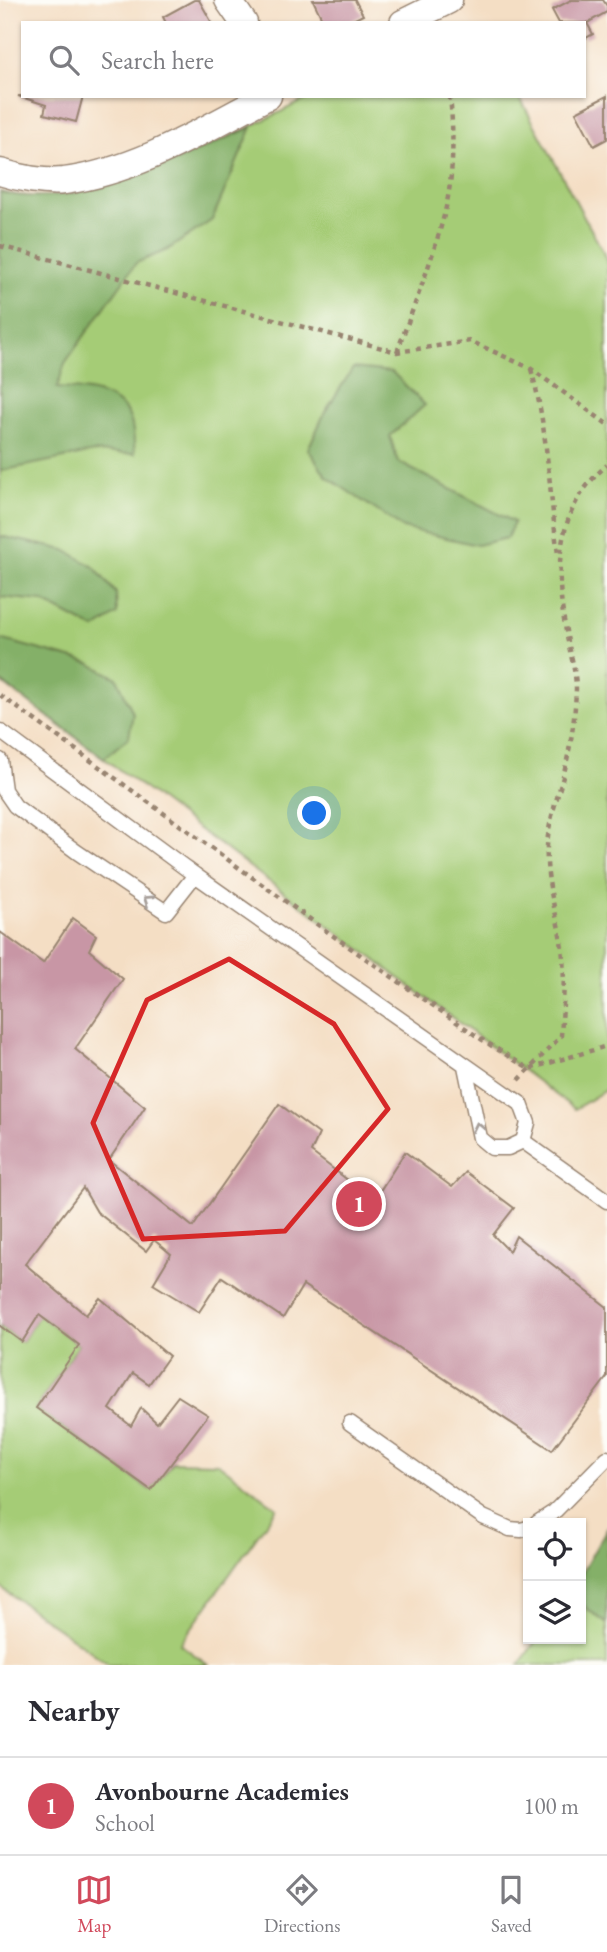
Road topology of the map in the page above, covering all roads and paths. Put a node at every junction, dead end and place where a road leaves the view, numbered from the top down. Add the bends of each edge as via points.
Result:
1 (228, 0) edge
2 (449, 0) edge
3 (243, 21) edge
4 (407, 21) edge
5 (264, 98) edge
6 (450, 98) edge
7 (0, 172) edge
8 (0, 246) edge
9 (397, 352) junction
10 (530, 368) junction
11 (607, 424) edge
12 (607, 465) edge
13 (558, 559) junction
14 (0, 695) edge
15 (0, 731) edge
16 (0, 760) edge
17 (2, 789) edge
18 (195, 875) junction
19 (607, 1046) edge
20 (465, 1066) junction
21 (529, 1069) junction
22 (505, 1094) junction
23 (523, 1140) junction
24 (607, 1201) edge
25 (350, 1423) dead end
26 (607, 1458) edge
27 (545, 1518) edge
28 (523, 1529) edge

1 - 3 street
2 - 4 street
5 - 7 street via 167,149 112,170 61,181
6 - 9 path via 451,170 444,218
8 - 9 path
9 - 10 path via 470,341
10 - 11 path
10 - 13 path via 537,391
12 - 13 path via 579,496
13 - 21 path via 562,613 576,684 575,723 549,818 547,862 561,940 564,991 561,1037
14 - 21 path via 332,935
15 - 18 lane
16 - 17 lane
18 -> 17 lane via 166,912 15,806
18 - 20 lane
19 - 21 path
20 - 22 lane
23 -> 20 lane via 508,1148 492,1149 480,1138
21 - 22 path
22 - 23 lane via 521,1104 528,1123
23 - 24 lane
25 - 28 lane via 484,1517 510,1529
26 - 27 lane

